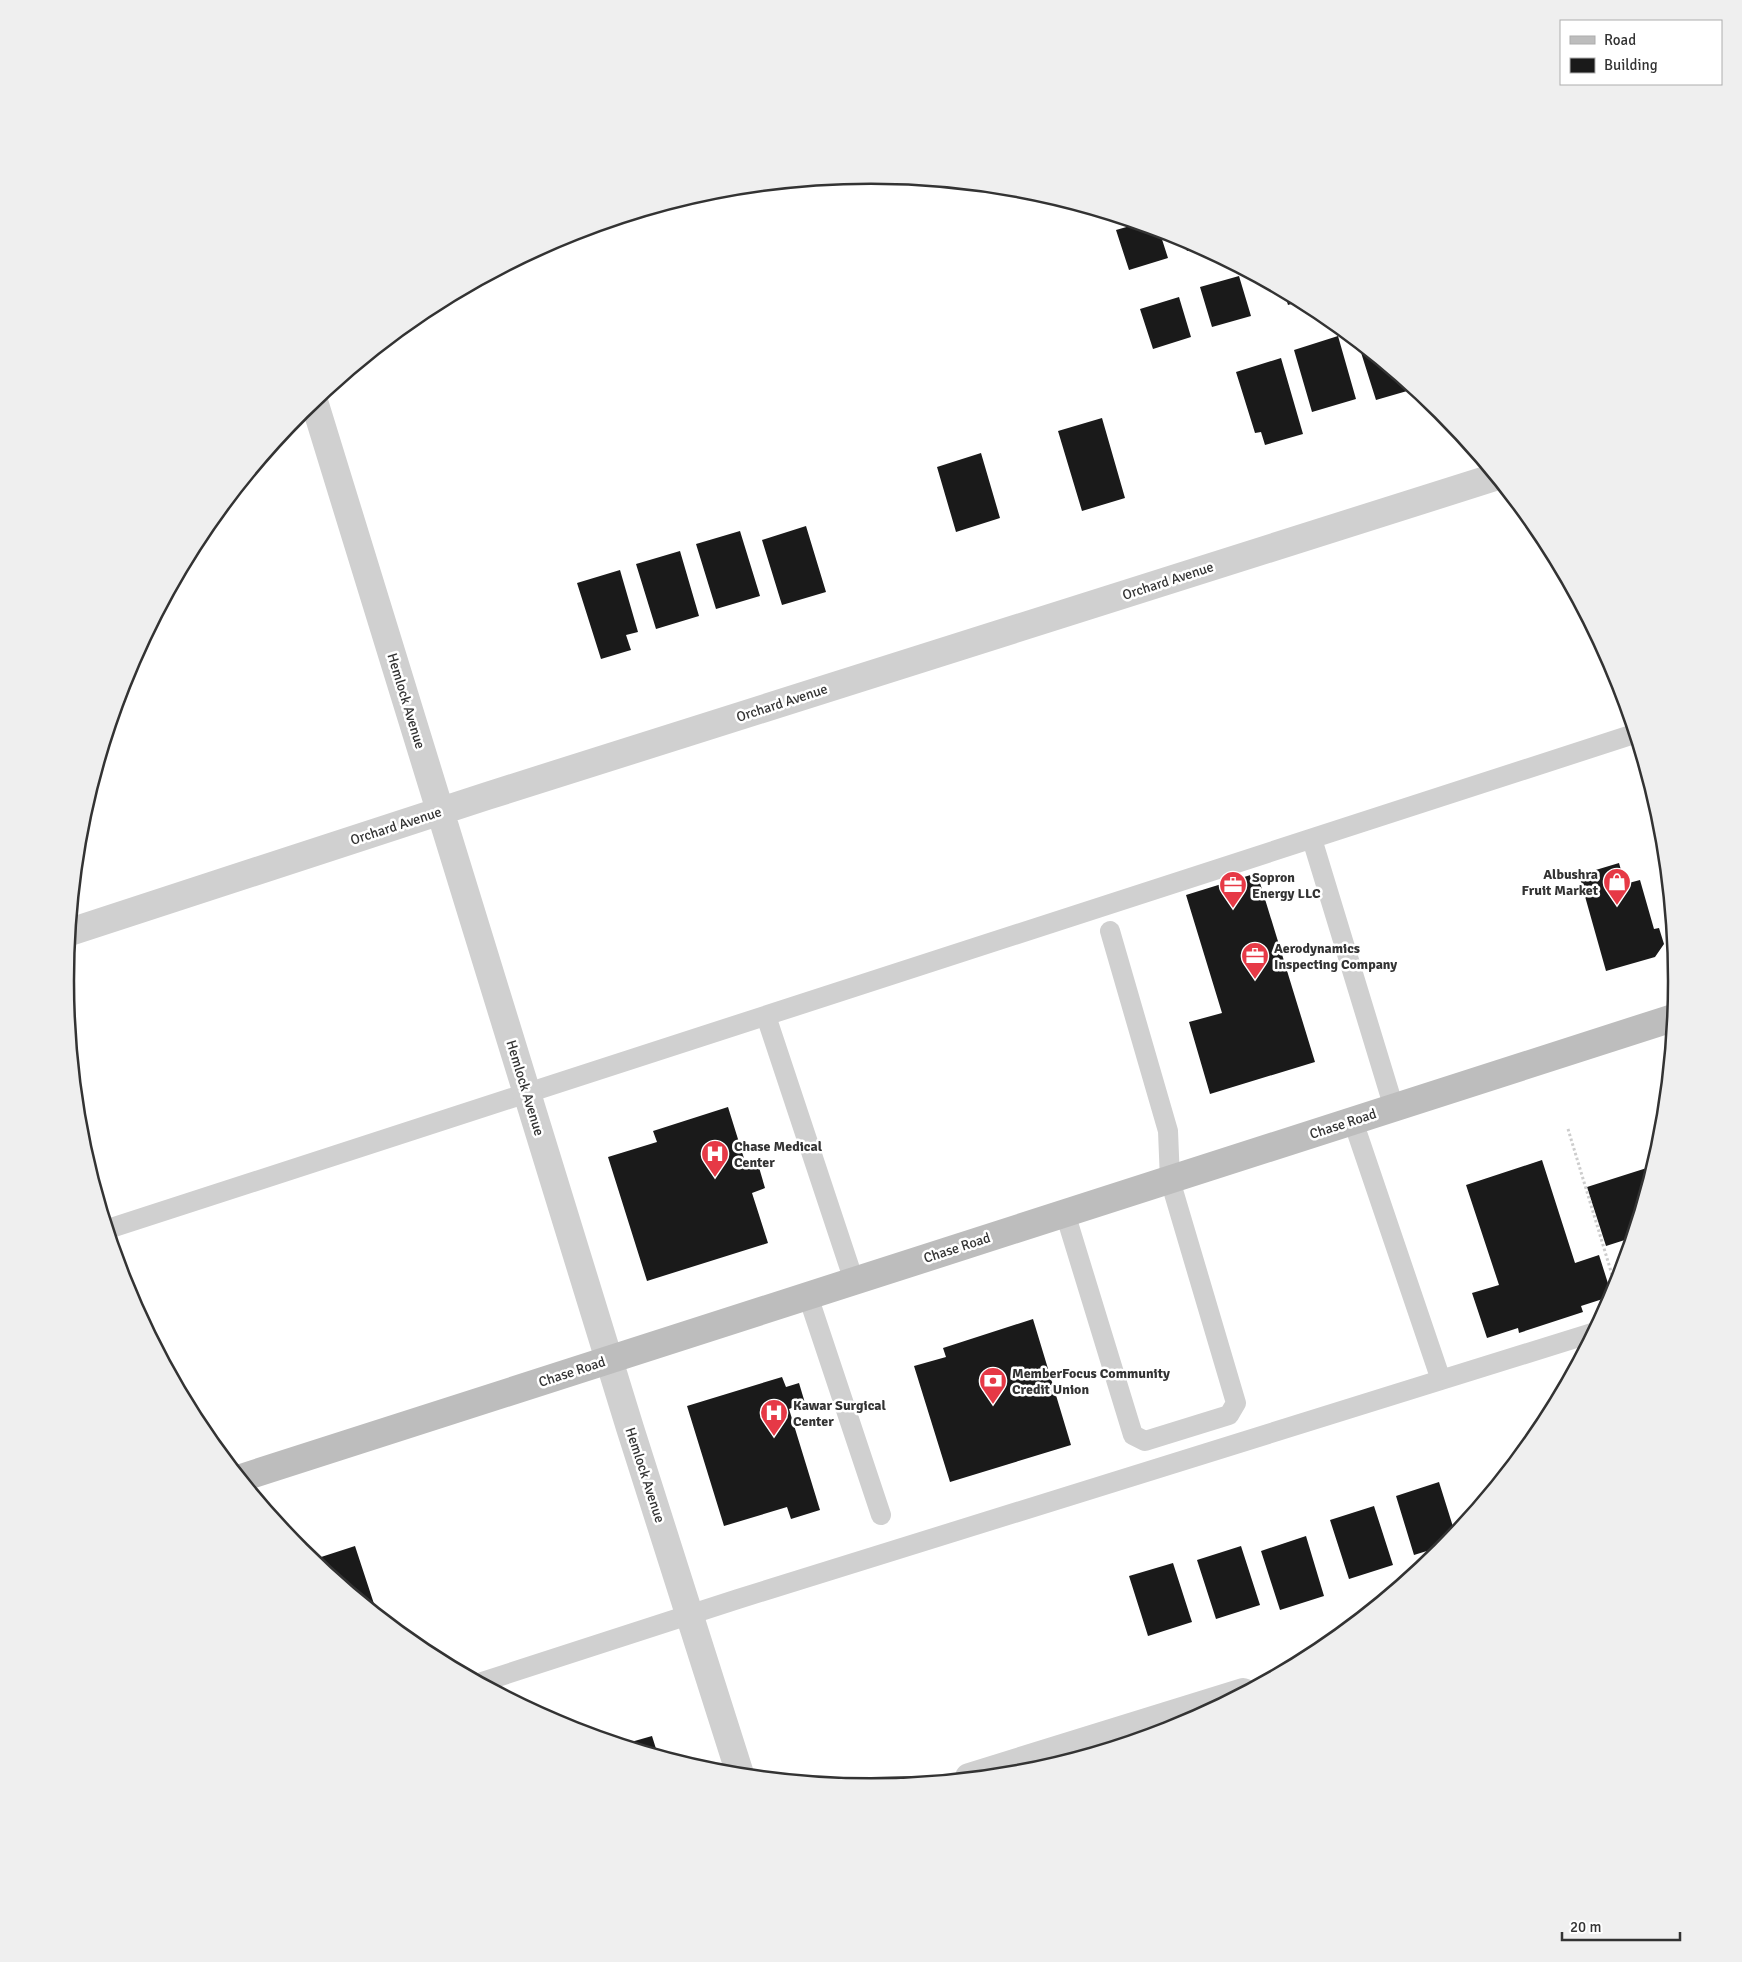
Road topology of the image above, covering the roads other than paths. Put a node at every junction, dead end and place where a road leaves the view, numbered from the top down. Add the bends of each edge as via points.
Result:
1 (316, 408) edge
2 (1490, 479) edge
3 (1629, 736) edge
4 (440, 812) junction
5 (1312, 839) junction
6 (75, 930) edge
7 (1110, 931) dead end
8 (766, 1016) junction
9 (1667, 1020) edge
10 (527, 1093) junction
11 (1394, 1108) junction
12 (1353, 1121) junction
13 (1170, 1180) junction
14 (1065, 1213) junction
15 (113, 1227) edge
16 (854, 1281) junction
17 (808, 1296) junction
18 (1585, 1335) edge
19 (609, 1360) junction
20 (1441, 1380) junction
21 (246, 1476) edge
22 (881, 1515) dead end
23 (689, 1615) junction
24 (488, 1680) edge
25 (1211, 1702) edge
26 (738, 1766) edge
27 (1001, 1767) edge

1 - 4 street, Hemlock Avenue
2 - 4 street, Orchard Avenue
3 - 5 lane
4 - 6 street, Orchard Avenue
4 - 10 street, Hemlock Avenue
5 - 8 lane
5 - 11 lane
7 - 13 lane via 1168,1131
8 - 10 lane
8 - 16 lane
9 - 11 street, Chase Road
10 - 15 lane
10 - 19 street, Hemlock Avenue
11 - 12 street, Chase Road
12 - 13 street, Chase Road
12 - 20 lane
13 - 14 street, Chase Road
13 - 14 lane via 1236,1403 1230,1415 1145,1441 1133,1435
14 - 16 street, Chase Road
16 - 17 street, Chase Road
17 - 19 street, Chase Road
17 - 22 lane
18 - 20 lane
19 - 21 street, Chase Road
19 - 23 street, Hemlock Avenue
20 - 23 lane
23 - 24 lane
23 - 26 street, Hemlock Avenue
25 - 27 street

